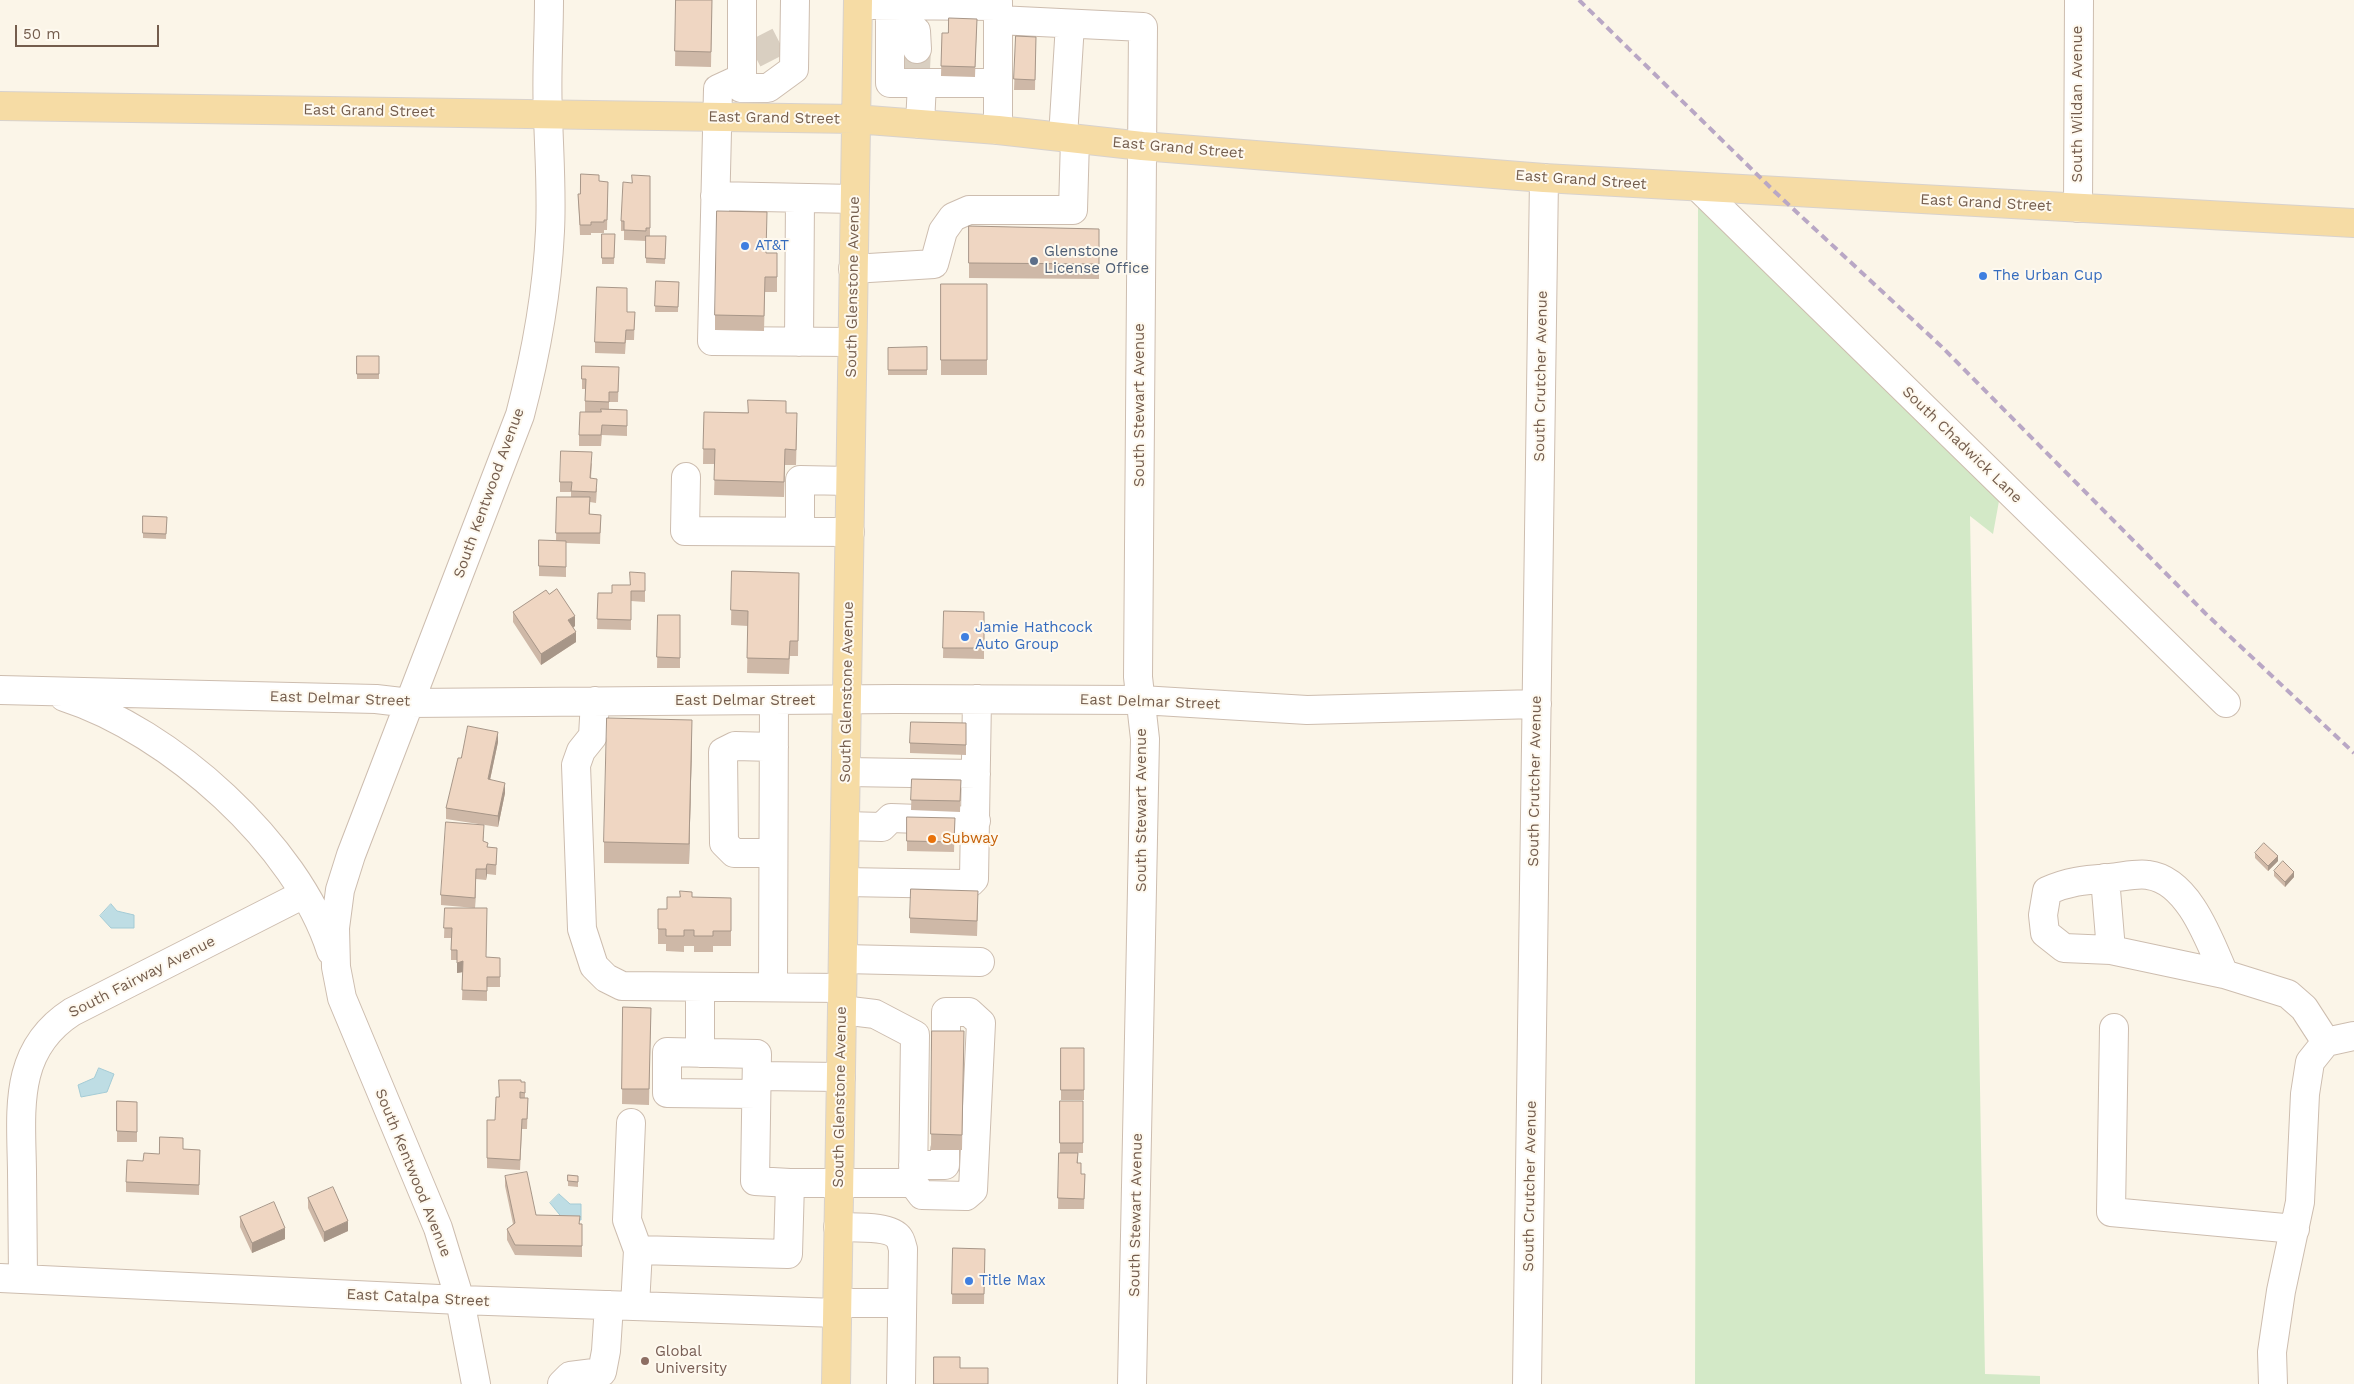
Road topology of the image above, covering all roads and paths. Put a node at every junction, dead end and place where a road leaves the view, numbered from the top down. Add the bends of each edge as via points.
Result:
1 (550, 0) edge
2 (742, 0) edge
3 (795, 0) edge
4 (2079, 0) edge
5 (858, 3) edge
6 (998, 9) edge
7 (890, 12) junction
8 (1070, 24) junction
9 (746, 64) junction
10 (919, 67) junction
11 (857, 72) junction
12 (998, 83) junction
13 (0, 106) edge
14 (548, 114) junction
15 (716, 117) junction
16 (855, 119) junction
17 (920, 124) junction
18 (998, 130) junction
19 (1069, 138) junction
20 (1142, 146) junction
21 (1544, 178) junction
22 (1698, 188) junction
23 (714, 196) junction
24 (800, 198) junction
25 (854, 199) junction
26 (2078, 208) junction
27 (2354, 223) edge
28 (853, 269) junction
29 (799, 342) junction
30 (852, 342) junction
31 (686, 477) dead end
32 (850, 481) junction
33 (800, 531) junction
34 (850, 532) junction
35 (0, 690) edge
36 (44, 690) junction
37 (977, 699) junction
38 (847, 700) junction
39 (1140, 700) junction
40 (596, 701) junction
41 (774, 701) junction
42 (410, 703) junction
43 (2226, 703) dead end
44 (1536, 704) junction
45 (774, 747) junction
46 (846, 772) junction
47 (976, 774) junction
48 (976, 820) junction
49 (845, 826) junction
50 (773, 853) junction
51 (2106, 878) junction
52 (844, 882) junction
53 (304, 894) junction
54 (2111, 950) junction
55 (843, 958) junction
56 (980, 962) dead end
57 (336, 967) junction
58 (2224, 974) junction
59 (700, 986) junction
60 (773, 987) junction
61 (842, 999) junction
62 (2114, 1028) dead end
63 (915, 1034) junction
64 (2354, 1036) edge
65 (2326, 1042) junction
66 (700, 1053) junction
67 (841, 1077) junction
68 (757, 1085) junction
69 (631, 1123) dead end
70 (945, 1150) edge
71 (913, 1174) junction
72 (790, 1183) junction
73 (839, 1183) junction
74 (838, 1228) junction
75 (2295, 1229) junction
76 (638, 1250) junction
77 (12, 1278) edge
78 (460, 1300) junction
79 (902, 1303) junction
80 (622, 1305) junction
81 (837, 1308) junction
82 (602, 1378) edge
83 (476, 1384) edge
84 (562, 1384) edge
85 (836, 1384) edge
86 (901, 1384) edge
87 (1132, 1384) edge
88 (1527, 1384) edge
89 (2273, 1384) edge

1 - 14 street, South Kentwood Avenue
2 - 9 street
3 - 9 street via 794,69 768,88 741,88
4 - 26 street, South Wildan Avenue
5 - 7 street
5 - 11 main road, South Glenstone Avenue
6 - 7 street
6 - 8 street
6 - 12 street
7 - 10 street
7 - 10 street
8 - 19 street
8 - 20 street, South Stewart Avenue via 1143,27
9 - 15 street via 718,89
10 - 11 street
10 - 12 street
10 - 17 street
11 - 16 main road, South Glenstone Avenue
12 - 18 street
13 - 14 main road, East Grand Street
14 - 15 main road, East Grand Street
14 - 42 street, South Kentwood Avenue via 549,249 543,305 529,379 520,415
15 - 16 main road, East Grand Street
15 - 23 street
16 - 17 main road, East Grand Street
16 - 25 main road, South Glenstone Avenue
17 - 18 main road, East Grand Street
18 - 19 main road, East Grand Street
19 - 20 main road, East Grand Street
19 - 28 street via 1073,210 969,210 953,217 943,232 934,264
20 - 21 main road, East Grand Street
20 - 39 street, South Stewart Avenue
21 - 22 main road, East Grand Street
21 - 44 street, South Crutcher Avenue
22 - 26 main road, East Grand Street
22 - 43 street, South Chadwick Lane
23 - 24 street
23 - 29 street via 712,342
24 - 25 street
24 - 29 street
25 - 28 main road, South Glenstone Avenue
26 - 27 main road, East Grand Street
28 - 30 main road, South Glenstone Avenue
29 - 30 street
30 - 32 main road, South Glenstone Avenue
31 - 33 street via 685,531
32 - 33 street via 800,480
32 - 34 main road, South Glenstone Avenue
33 - 34 street
34 - 38 main road, South Glenstone Avenue
35 - 36 street, East Delmar Street
36 - 42 street, East Delmar Street via 376,699
36 - 53 street, East Delmar Street via 98,710 175,756 244,817
37 - 38 street, East Delmar Street
37 - 39 street, East Delmar Street
37 - 47 street
38 - 41 street, East Delmar Street
38 - 46 main road, South Glenstone Avenue
39 - 44 street, East Delmar Street via 1307,710
39 - 87 street, South Stewart Avenue via 1145,738
40 - 41 street, East Delmar Street
40 - 42 street, East Delmar Street
40 - 59 street via 594,736 581,751 576,765 582,929 594,966 606,978 622,986
41 - 45 street
42 - 57 street, South Kentwood Avenue via 345,872 335,928
44 - 88 street, South Crutcher Avenue
45 - 50 street
45 - 50 street via 735,746 723,752 724,844 734,853
46 - 47 street
46 - 49 main road, South Glenstone Avenue
47 - 48 street
48 - 49 street via 891,818 882,827
48 - 52 street via 976,870 970,883
49 - 52 main road, South Glenstone Avenue
50 - 60 street
51 - 54 street
51 - 54 street via 2066,882 2047,891 2043,915 2045,933 2064,948
51 - 58 street via 2148,875 2167,881 2180,890 2206,933
52 - 55 main road, South Glenstone Avenue
53 - 57 street, South Kentwood Avenue
53 - 77 street, South Fairway Avenue via 72,1012 43,1037 27,1069 20,1105
54 - 58 street
55 - 56 street
55 - 61 main road, South Glenstone Avenue
57 - 78 street, South Kentwood Avenue via 346,1013 438,1228
58 - 65 street via 2288,994 2304,1008
59 - 60 street
59 - 66 street
60 - 61 street
61 - 63 street
61 - 67 main road, South Glenstone Avenue
62 - 75 street via 2111,1212
63 - 71 street
63 - 71 street via 946,1040 946,1012 969,1012 981,1023 973,1190 966,1196 922,1195
64 - 65 street
65 - 75 street via 2310,1062 2305,1094 2300,1202
66 - 68 street via 757,1054
66 - 68 street via 668,1052 667,1093
67 - 68 street
67 - 73 main road, South Glenstone Avenue
68 - 72 street via 755,1181
69 - 76 street via 627,1220
70 - 71 street via 945,1164
71 - 73 street
72 - 73 street
72 - 76 street via 788,1254
73 - 74 main road, South Glenstone Avenue
74 - 79 street via 878,1229 899,1237 904,1249
74 - 81 main road, South Glenstone Avenue
75 - 89 street via 2272,1352
76 - 80 street
77 - 78 street, East Catalpa Street
78 - 80 street, East Catalpa Street
78 - 83 street, South Kentwood Avenue
79 - 81 street, East Catalpa Street
79 - 86 street
80 - 81 street, East Catalpa Street
80 - 82 street
81 - 85 main road, South Glenstone Avenue
82 - 84 street via 570,1376

